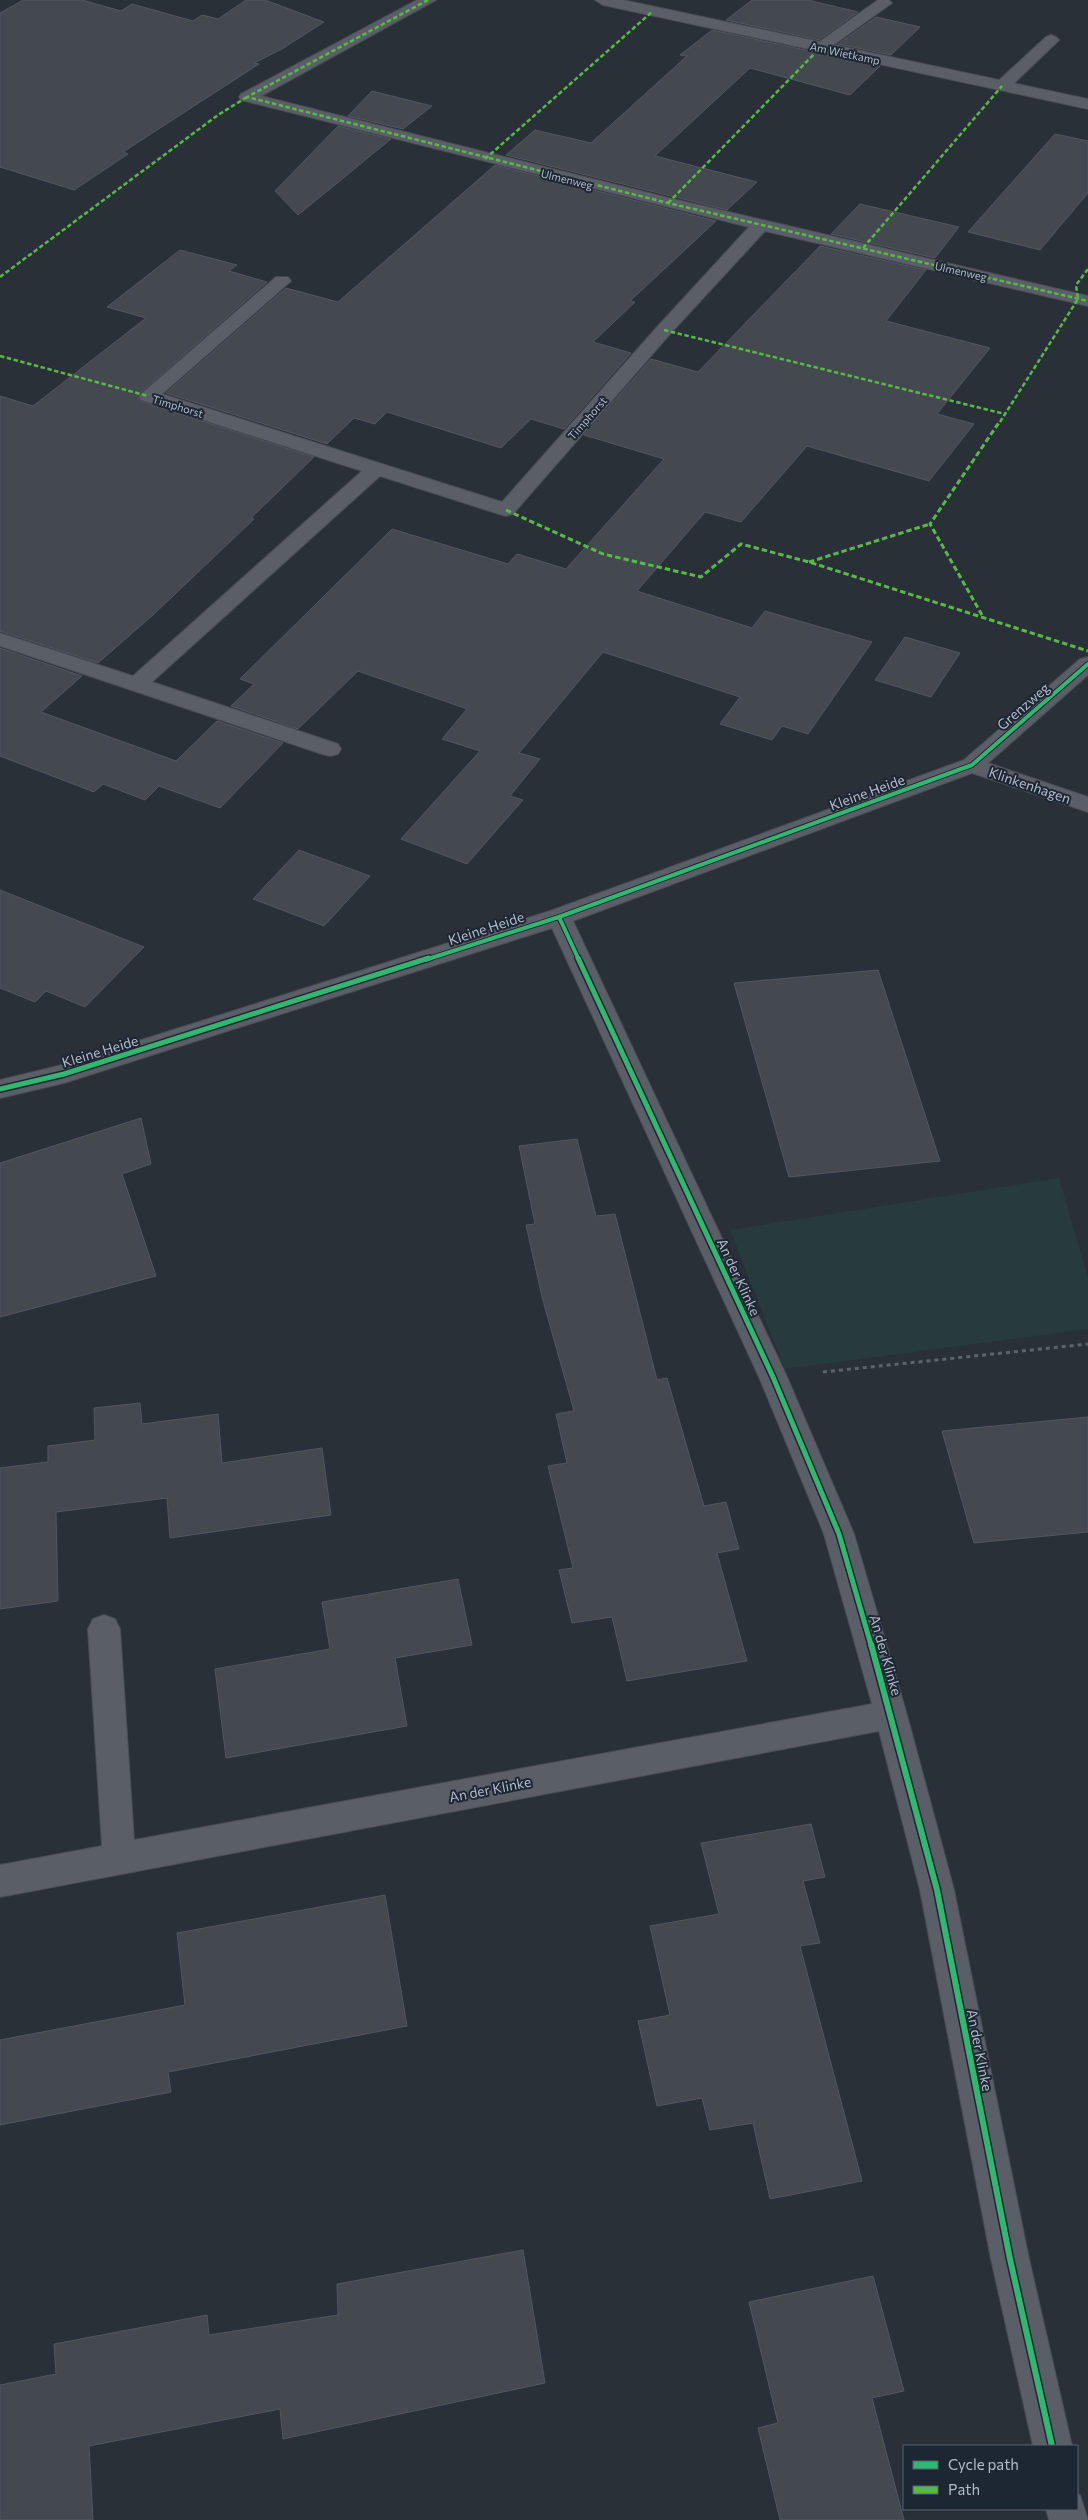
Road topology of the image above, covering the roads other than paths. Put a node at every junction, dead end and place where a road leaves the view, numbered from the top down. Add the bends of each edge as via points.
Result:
1 (428, 0) edge
2 (603, 0) edge
3 (884, 3) dead end
4 (1051, 40) dead end
5 (820, 48) junction
6 (1002, 86) junction
7 (1088, 104) edge
8 (760, 226) junction
9 (282, 281) dead end
10 (1088, 301) edge
11 (377, 468) junction
12 (0, 639) edge
13 (1088, 664) edge
14 (137, 684) junction
15 (330, 750) dead end
16 (972, 765) junction
17 (1088, 805) edge
18 (559, 917) junction
19 (0, 1089) edge
20 (104, 1629) dead end
21 (891, 1715) junction
22 (119, 1858) junction
23 (0, 1881) edge
24 (1052, 2445) edge

1 - 8 street, Ulmenweg via 247,96
2 - 5 street, Am Wietkamp
3 - 5 street
4 - 6 street
5 - 6 street, Am Wietkamp
6 - 7 street, Am Wietkamp
8 - 10 street, Ulmenweg
8 - 11 street, Timphorst via 506,510
9 - 11 street, Timphorst via 148,396
11 - 14 street
12 - 14 street
13 - 16 street, Grenzweg
14 - 15 street
16 - 17 street, Klinkenhagen
16 - 18 street, Kleine Heide
18 - 19 street, Kleine Heide via 64,1074
18 - 21 street, An der Klinke via 774,1377 839,1534
20 - 22 street
21 - 22 street, An der Klinke
21 - 24 street, An der Klinke via 937,1890 1010,2259
22 - 23 street, An der Klinke

